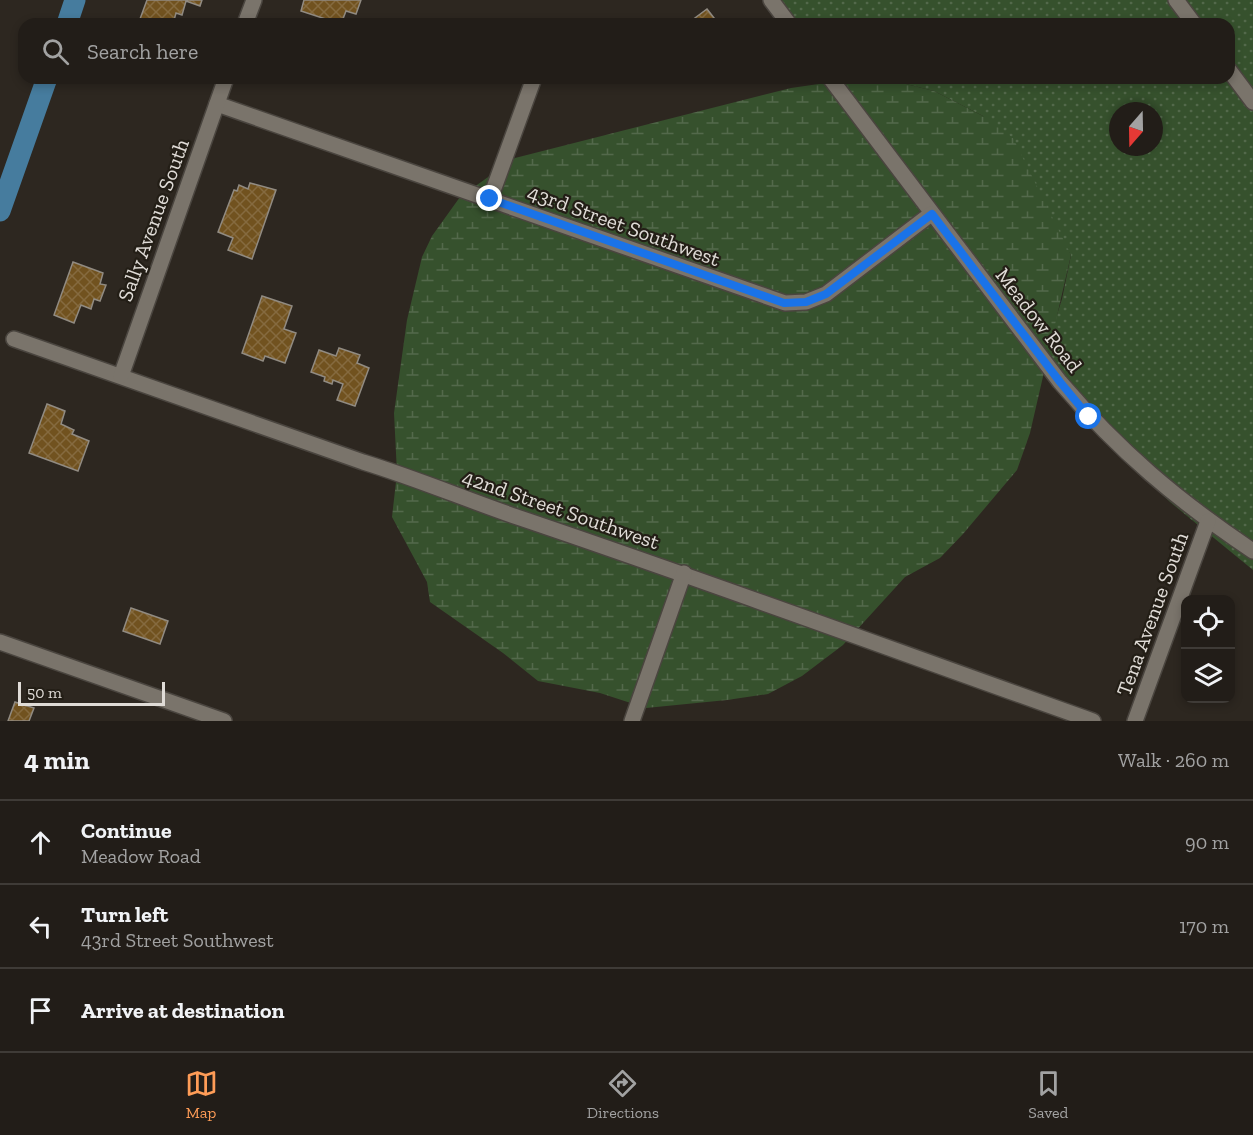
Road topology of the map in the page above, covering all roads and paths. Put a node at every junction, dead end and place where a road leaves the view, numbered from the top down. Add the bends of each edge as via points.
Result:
1 (254, 0) edge
2 (771, 0) edge
3 (1176, 0) edge
4 (247, 18) edge
5 (784, 18) edge
6 (1190, 18) edge
7 (1235, 78) edge
8 (224, 84) edge
9 (532, 84) edge
10 (834, 84) edge
11 (1253, 102) edge
12 (217, 104) junction
13 (490, 199) junction
14 (932, 214) junction
15 (14, 339) dead end
16 (120, 376) junction
17 (1208, 521) junction
18 (1253, 551) edge
19 (684, 573) junction
20 (0, 642) edge
21 (224, 721) edge
22 (632, 721) edge
23 (1094, 721) edge
24 (1135, 721) edge

1 - 4 street
2 - 5 street
3 - 6 street
7 - 11 street
8 - 12 street, Sally Avenue South
9 - 13 street
10 - 14 street, Meadow Road
12 - 13 street, 43rd Street Southwest
12 - 16 street, Sally Avenue South
13 - 14 street, 43rd Street Southwest via 784,303 806,302 826,294
14 - 17 street, Meadow Road via 1089,417 1126,454
15 - 16 street, 42nd Street Southwest
16 - 19 street, 42nd Street Southwest
17 - 18 street, Meadow Road
17 - 24 street, Tena Avenue South
19 - 22 street
19 - 23 street, 42nd Street Southwest
20 - 21 street

